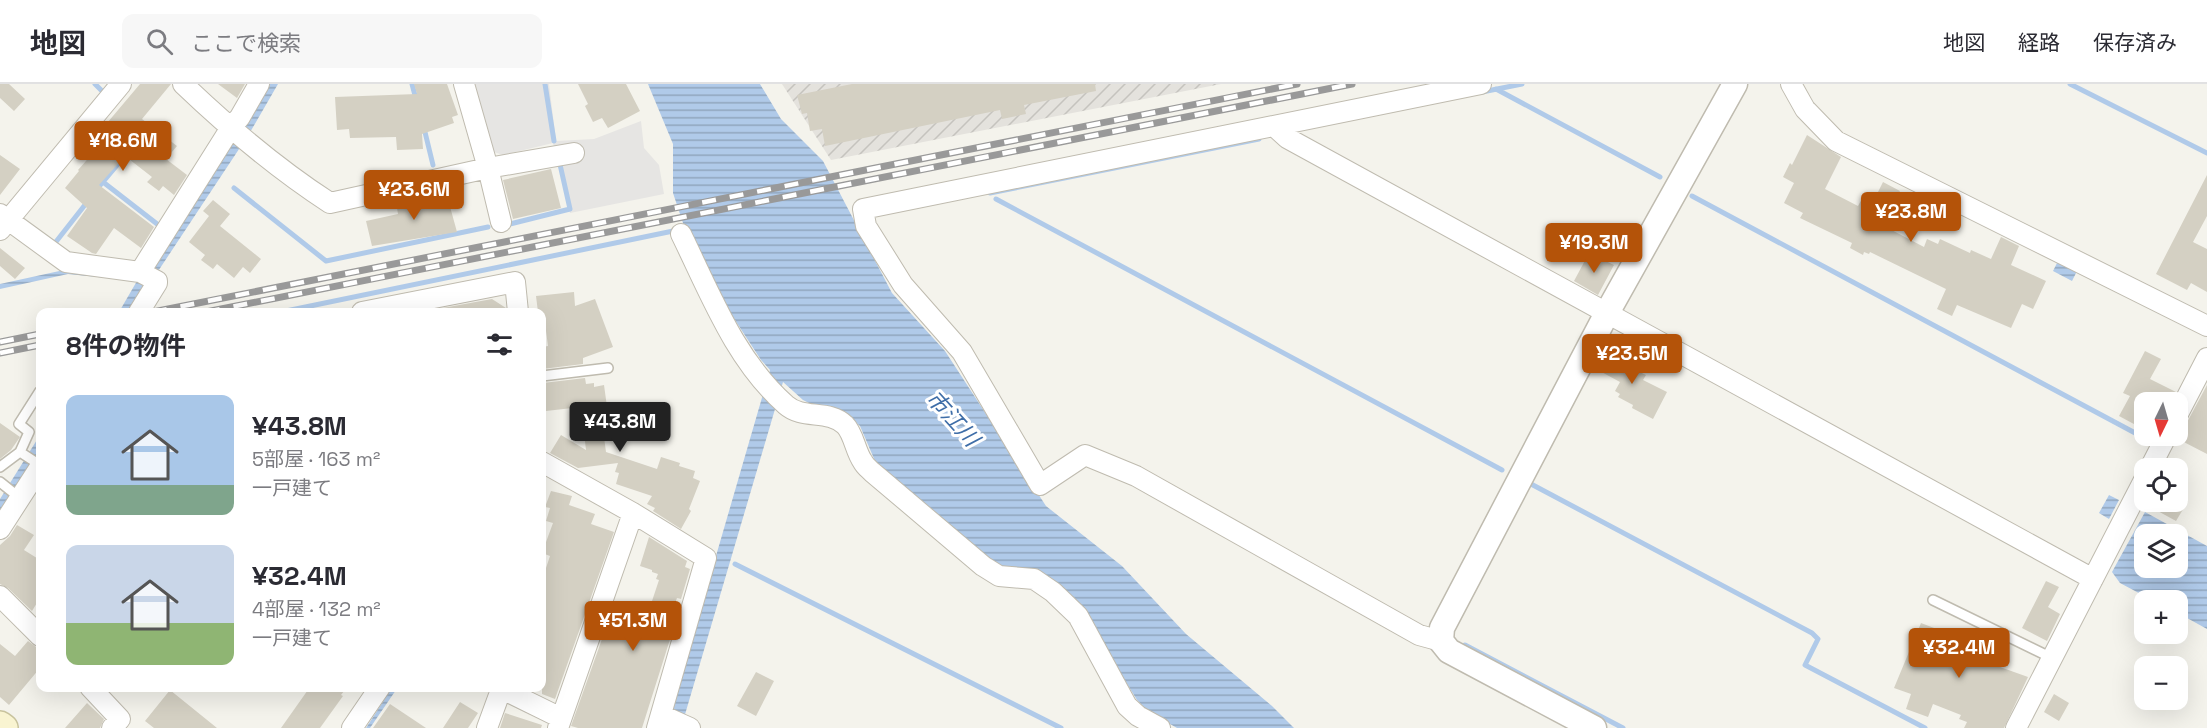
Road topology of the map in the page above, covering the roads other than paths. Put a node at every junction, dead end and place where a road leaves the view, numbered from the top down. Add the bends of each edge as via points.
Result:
1 (121, 84) edge
2 (183, 84) edge
3 (259, 84) edge
4 (464, 84) edge
5 (1481, 84) edge
6 (1735, 84) edge
7 (1791, 84) edge
8 (1274, 126) junction
9 (237, 134) junction
10 (574, 153) dead end
11 (488, 168) junction
12 (2, 222) edge
13 (501, 222) dead end
14 (681, 234) dead end
15 (146, 275) junction
16 (142, 308) edge
17 (382, 308) edge
18 (518, 308) edge
19 (1607, 313) junction
20 (2207, 326) edge
21 (2207, 358) edge
22 (608, 368) dead end
23 (546, 376) edge
24 (2188, 395) edge
25 (36, 397) edge
26 (33, 461) edge
27 (546, 464) edge
28 (0, 467) edge
29 (11, 490) edge
30 (2134, 499) edge
31 (633, 513) junction
32 (0, 529) edge
33 (2093, 579) junction
34 (0, 596) edge
35 (1933, 600) dead end
36 (36, 632) edge
37 (1441, 641) junction
38 (2052, 658) junction
39 (95, 692) edge
40 (377, 692) edge
41 (500, 692) edge
42 (508, 692) edge
43 (662, 720) edge
44 (560, 723) edge
45 (0, 725) edge
46 (688, 727) edge
47 (4, 728) edge
48 (112, 728) edge
49 (352, 728) edge
50 (487, 728) edge
51 (1160, 728) edge
52 (1594, 728) edge
53 (2016, 728) edge

1 - 12 street
2 - 9 street
3 - 9 street via 240,117
4 - 11 street
5 - 8 street
6 - 19 street
7 - 20 street via 1805,109 1836,141
8 - 19 street via 1287,138
8 - 37 street via 863,209 866,226 903,285 962,352 1040,485 1085,455 1136,476 1419,635
9 - 11 street via 330,203
9 - 15 street
10 - 11 street
11 - 13 street
12 - 15 street via 66,262
14 - 51 street via 740,351 787,406 799,412 833,417 847,426 862,462 983,566 999,576 1034,579 1053,592 1078,616 1127,706
15 - 16 street via 157,283
17 - 18 street via 515,282
19 - 33 street
19 - 37 street via 1442,628
21 - 24 street
22 - 23 lane
25 - 26 lane via 19,424 29,432
26 - 28 lane
26 - 29 street
27 - 31 street
29 - 32 street
30 - 33 street
31 - 43 street via 706,558
31 - 44 street
33 - 38 street
34 - 36 street
35 - 38 lane
37 - 52 street via 1449,651
38 - 53 street
39 - 48 street via 120,719
40 - 49 street
41 - 50 street
42 - 44 street
43 - 46 street
45 - 47 main road

